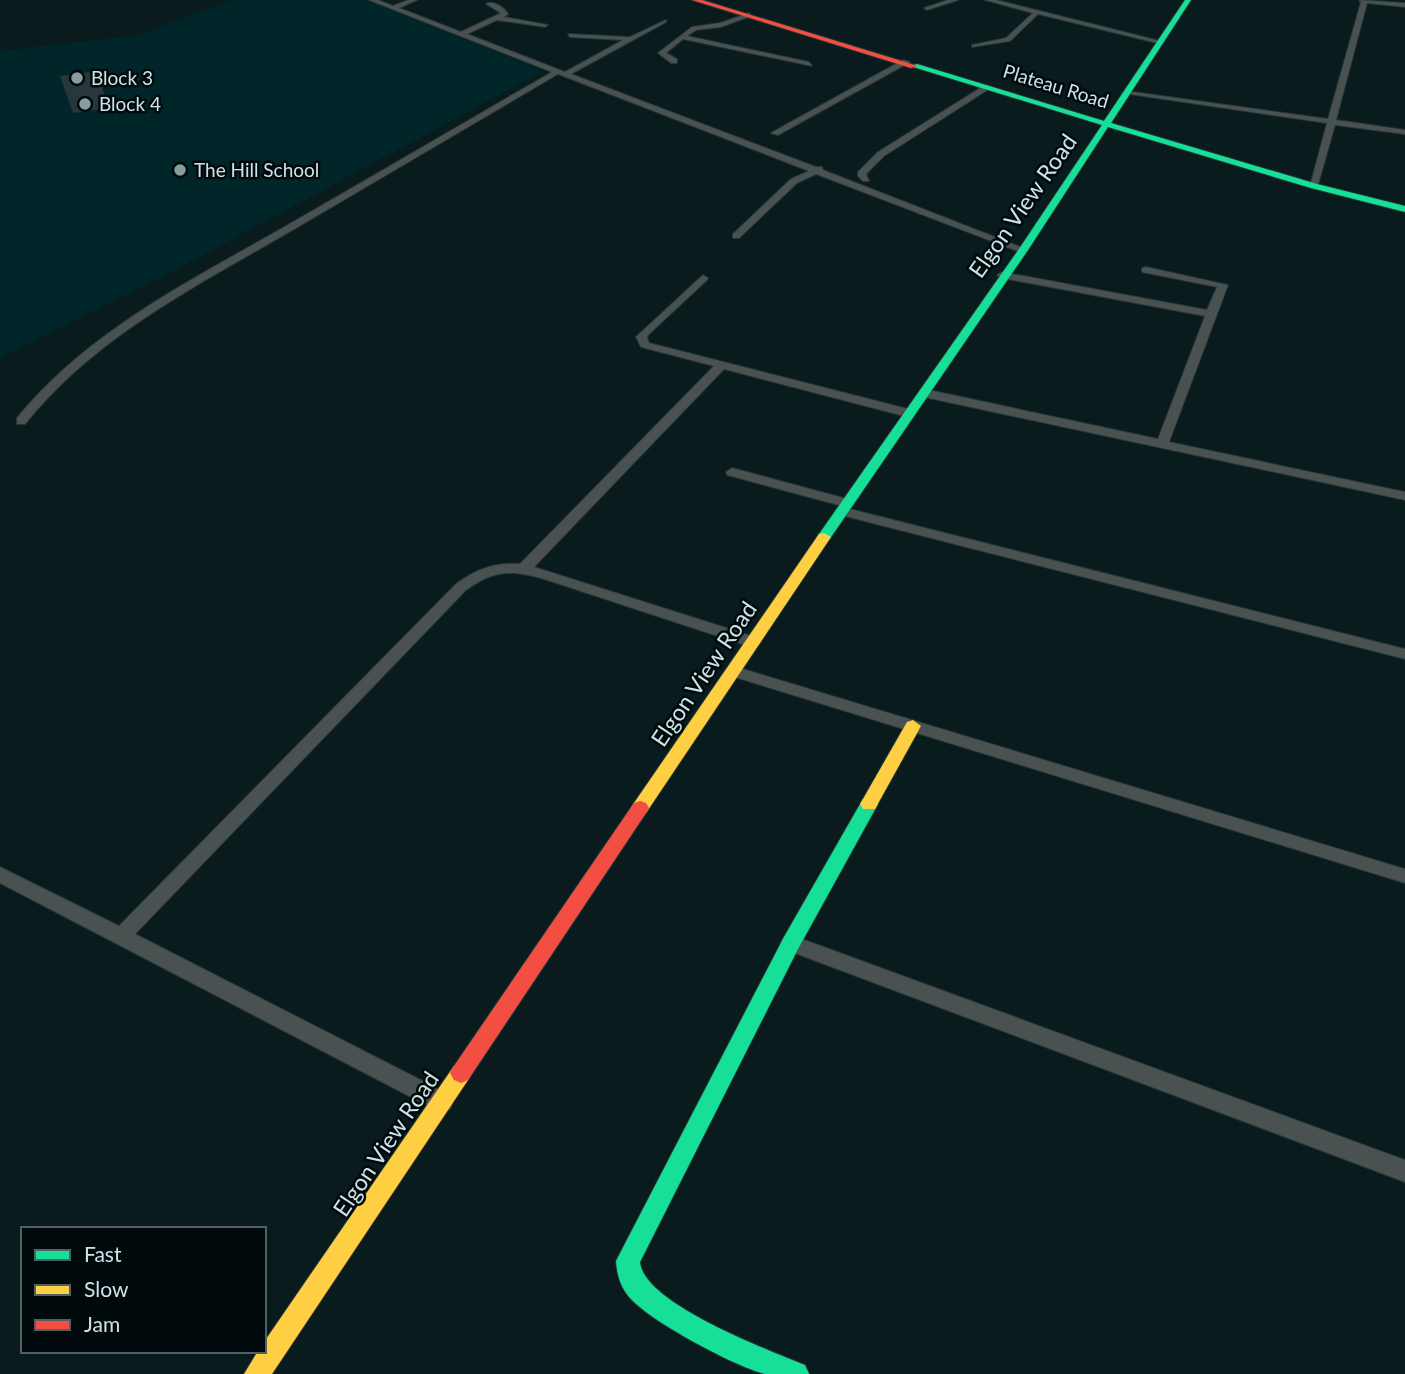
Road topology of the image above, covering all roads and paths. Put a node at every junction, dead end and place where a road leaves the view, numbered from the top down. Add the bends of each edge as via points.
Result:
1 (372, 0) edge
2 (414, 0) edge
3 (695, 0) edge
4 (955, 0) edge
5 (988, 0) edge
6 (1188, 0) edge
7 (1364, 0) edge
8 (489, 4) dead end
9 (1405, 5) edge
10 (394, 8) junction
11 (927, 8) dead end
12 (1038, 12) junction
13 (749, 15) junction
14 (497, 18) junction
15 (664, 21) dead end
16 (545, 25) dead end
17 (461, 34) junction
18 (570, 35) dead end
19 (681, 37) junction
20 (632, 38) junction
21 (1161, 42) junction
22 (974, 46) dead end
23 (674, 61) dead end
24 (906, 62) junction
25 (809, 64) dead end
26 (562, 73) junction
27 (988, 87) junction
28 (1126, 93) junction
29 (1333, 122) junction
30 (1107, 124) junction
31 (1405, 132) edge
32 (775, 133) dead end
33 (819, 169) junction
34 (866, 179) dead end
35 (1314, 186) junction
36 (1405, 209) edge
37 (736, 236) dead end
38 (1023, 250) junction
39 (1146, 270) dead end
40 (1002, 275) junction
41 (703, 278) dead end
42 (1210, 314) junction
43 (721, 366) junction
44 (924, 393) junction
45 (908, 413) junction
46 (21, 421) dead end
47 (1162, 444) junction
48 (732, 472) dead end
49 (1405, 496) edge
50 (844, 507) junction
51 (524, 569) junction
52 (753, 642) junction
53 (1405, 654) edge
54 (733, 671) junction
55 (913, 726) junction
56 (0, 874) edge
57 (1405, 876) edge
58 (121, 936) junction
59 (791, 943) junction
60 (442, 1102) junction
61 (1405, 1171) edge
62 (257, 1374) edge
63 (796, 1374) edge

1 - 10 street
2 - 10 street
3 - 13 street, Plateau Road
4 - 11 street
5 - 12 street
6 - 21 street, Elgon View Road
7 - 9 street
7 - 29 street
8 - 14 street via 506,12
10 - 17 street
12 - 21 street
12 - 22 street via 1008,40
13 - 19 street via 721,25 696,27
13 - 24 street, Plateau Road
14 - 16 street
14 - 17 street
15 - 20 street
17 - 26 street
18 - 20 street
19 - 23 street via 661,53
19 - 25 street
20 - 26 street
21 - 28 street, Elgon View Road
24 - 27 street, Plateau Road
24 - 32 street
26 - 33 street
26 - 46 street via 179,292 71,370
27 - 30 street, Plateau Road
27 - 34 street via 881,154 861,174
28 - 29 street
28 - 30 street, Elgon View Road
29 - 31 street
29 - 35 street
30 - 35 street, Plateau Road
30 - 38 street, Elgon View Road
33 - 37 street via 794,181
33 - 38 street
35 - 36 street, Plateau Road
38 - 40 street, Elgon View Road
39 - 42 street via 1223,285
40 - 42 street
40 - 44 street, Elgon View Road
41 - 43 street via 645,332 642,341 656,350
42 - 47 street
43 - 45 street
43 - 51 street
44 - 45 street, Elgon View Road
44 - 47 street
45 - 50 street, Elgon View Road
47 - 49 street
48 - 50 street
50 - 52 street, Elgon View Road
50 - 53 street
51 - 52 street
51 - 58 street via 501,566 461,587
52 - 54 street, Elgon View Road
54 - 55 street
54 - 60 street, Elgon View Road
55 - 57 street
55 - 59 street
56 - 58 street
58 - 60 street
59 - 61 street
59 - 63 street via 628,1261 631,1279 642,1292 682,1321
60 - 62 street, Elgon View Road

